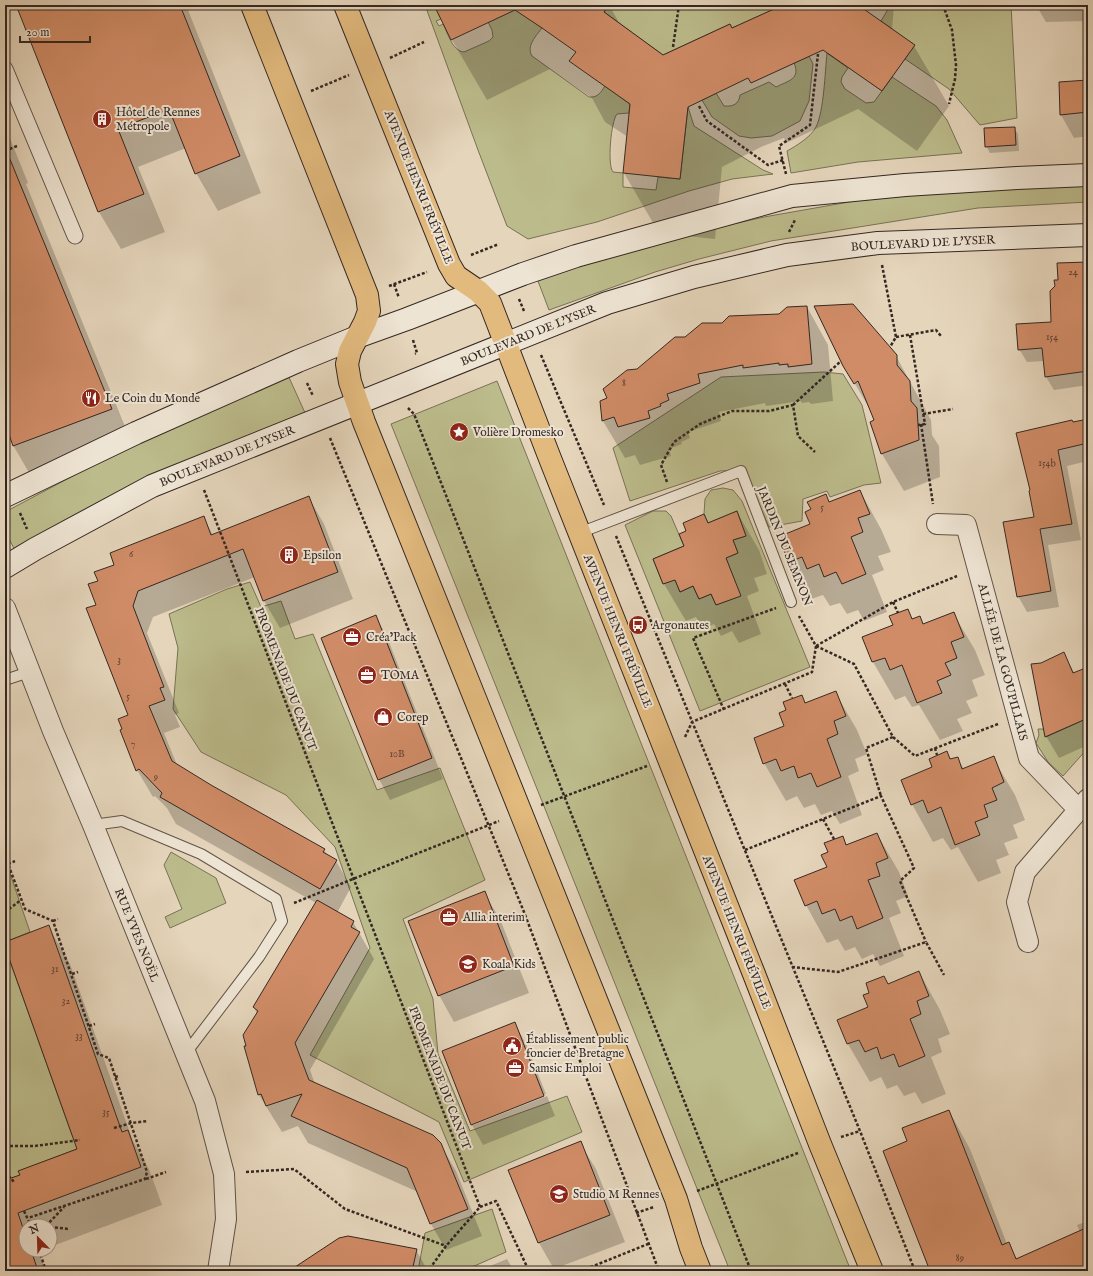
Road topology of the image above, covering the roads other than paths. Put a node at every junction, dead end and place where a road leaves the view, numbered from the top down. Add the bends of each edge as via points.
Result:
1 (252, 5) edge
2 (345, 5) edge
3 (5, 69) edge
4 (1088, 176) edge
5 (1088, 235) edge
6 (75, 236) dead end
7 (478, 290) junction
8 (357, 337) junction
9 (506, 343) junction
10 (357, 404) junction
11 (8, 494) edge
12 (938, 524) road end
13 (579, 532) junction
14 (5, 567) edge
15 (792, 602) road end
16 (5, 608) edge
17 (29, 672) junction
18 (5, 680) edge
19 (1083, 804) edge
20 (93, 825) junction
21 (1028, 942) dead end
22 (186, 1053) junction
23 (218, 1271) edge
24 (700, 1271) edge
25 (872, 1271) edge

1 - 8 main road via 366,296 369,311
2 - 7 main road, AVENUE HENRI FRÉVILLE via 449,264 456,276
3 - 6 street
4 - 7 main road via 905,185 792,196 576,256
5 - 9 main road, BOULEVARD DE L'YSER via 878,242 787,255 680,281 607,303
7 - 8 main road
7 - 9 main road, AVENUE HENRI FRÉVILLE via 490,303
8 - 10 main road via 347,364
8 - 11 main road via 136,433
9 - 10 main road, BOULEVARD DE L'YSER
9 - 13 main road, AVENUE HENRI FRÉVILLE
10 - 14 main road, BOULEVARD DE L'YSER via 152,486
10 - 24 main road via 676,1199
12 - 19 street, ALLÉE DE LA GOUPILLAIS via 966,525 1029,758
13 - 15 lane, JARDIN DU SEMNON via 741,471
13 - 25 main road, AVENUE HENRI FRÉVILLE
16 - 17 street, RUE YVES NOËL
17 - 18 lane
17 - 20 street, RUE YVES NOËL
19 - 21 street, ALLÉE DE LA GOUPILLAIS via 1025,872 1017,902
20 - 22 street, RUE YVES NOËL
20 - 22 lane via 122,821 202,854 276,899 282,921 259,957
22 - 23 street, RUE YVES NOËL via 205,1101 224,1174 226,1218

